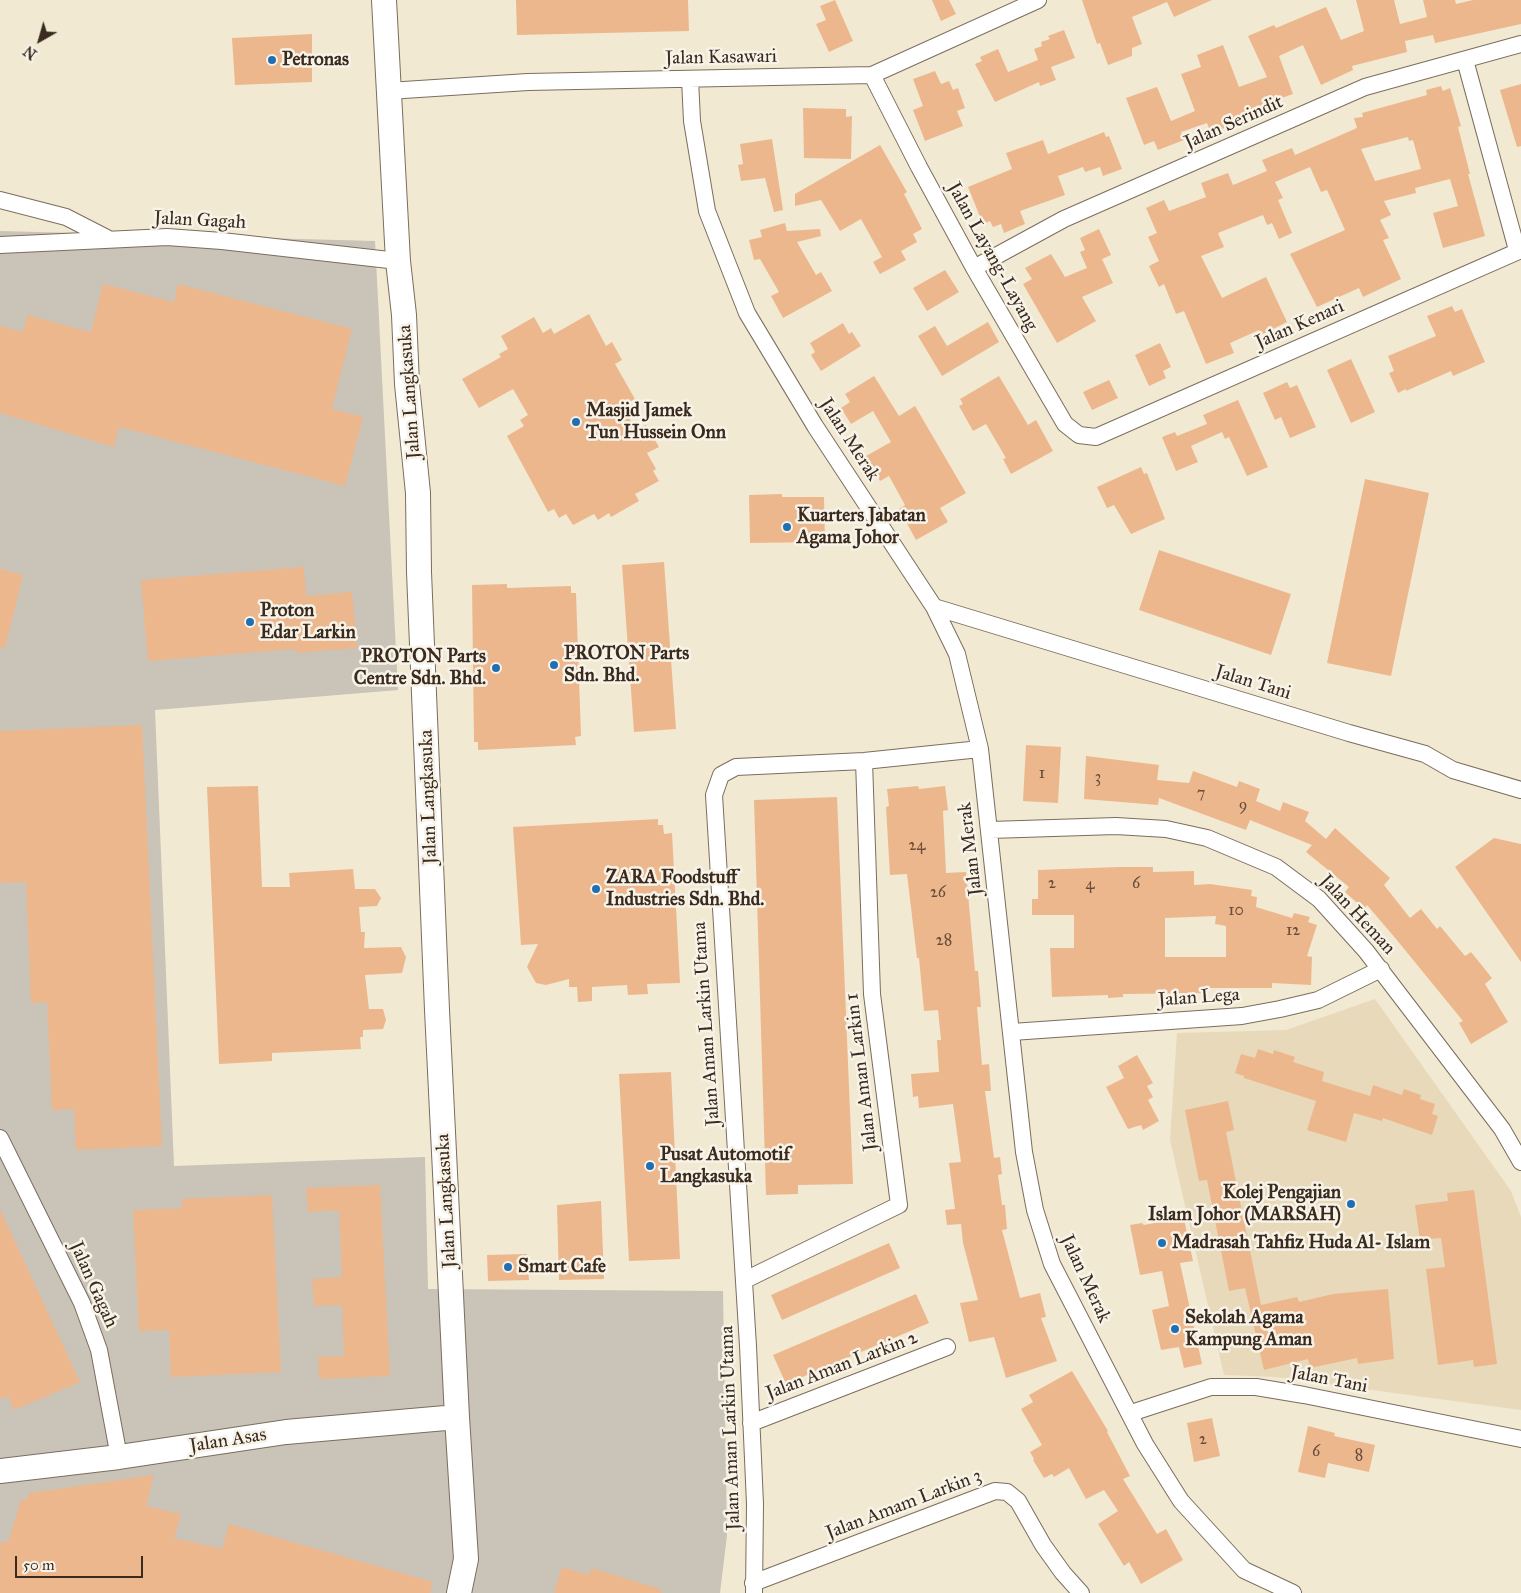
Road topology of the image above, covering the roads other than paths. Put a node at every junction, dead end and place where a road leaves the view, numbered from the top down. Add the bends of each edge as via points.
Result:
1 (384, 0) edge
2 (1038, 0) edge
3 (1521, 44) edge
4 (1465, 60) junction
5 (872, 75) junction
6 (690, 79) junction
7 (388, 91) junction
8 (0, 200) edge
9 (109, 239) junction
10 (0, 245) edge
11 (1519, 250) edge
12 (398, 261) junction
13 (974, 268) junction
14 (1096, 437) joint
15 (934, 607) junction
16 (972, 618) junction
17 (949, 638) junction
18 (980, 749) junction
19 (864, 761) junction
20 (1521, 790) edge
21 (990, 830) junction
22 (1380, 969) junction
23 (1012, 1032) junction
24 (0, 1138) edge
25 (1521, 1162) edge
26 (744, 1280) junction
27 (947, 1346) dead end
28 (1131, 1413) junction
29 (457, 1417) junction
30 (752, 1423) junction
31 (1521, 1439) edge
32 (119, 1457) junction
33 (0, 1470) edge
34 (754, 1588) edge
35 (459, 1593) edge
36 (1082, 1593) edge
37 (1293, 1593) edge

1 - 7 main road, Jalan Langkasuka
2 - 5 street, Jalan Kasawari
3 - 4 street, Jalan Serindit
4 - 11 street
4 - 13 street, Jalan Serindit via 1365,87 1064,219
5 - 6 street, Jalan Kasawari
5 - 13 street, Jalan Layang-Layang
6 - 7 street, Jalan Kasawari via 528,82
6 - 15 street, Jalan Merak via 692,121 707,211 747,313 815,426
7 - 12 main road, Jalan Langkasuka
8 - 9 street via 66,218
9 - 10 street, Jalan Gagah
9 - 12 street, Jalan Gagah via 167,237 222,241
11 - 14 street, Jalan Kenari
12 - 29 main road, Jalan Langkasuka via 418,493 419,579
13 - 14 street, Jalan Layang-Layang via 1065,424 1079,435
15 - 16 street, Jalan Tani
15 - 17 street, Jalan Merak
16 - 17 street
16 - 20 street, Jalan Tani via 1425,754 1453,770
17 - 18 street, Jalan Merak via 957,654
18 - 19 street, Jalan Aman Larkin Utama
18 - 21 street, Jalan Merak
19 - 26 street, Jalan Aman Larkin 1 via 872,994 899,1206
19 - 26 street, Jalan Aman Larkin Utama via 736,767 721,775 714,795
21 - 22 street, Jalan Heman via 1116,826 1166,829 1207,838 1276,866 1300,883
21 - 23 street, Jalan Merak
22 - 23 street, Jalan Lega via 1318,1000 1242,1016
22 - 25 street, Jalan Heman via 1502,1129
23 - 28 street, Jalan Merak via 1024,1152 1035,1210 1052,1264
24 - 32 street, Jalan Gagah via 82,1303 99,1350
26 - 30 street, Jalan Aman Larkin Utama
27 - 30 street, Jalan Aman Larkin 2
28 - 31 street, Jalan Tani via 1211,1387 1256,1387
28 - 37 street, Jalan Merak via 1145,1444 1181,1501 1244,1570
29 - 32 main road, Jalan Asas via 286,1432
29 - 35 main road, Jalan Langkasuka via 466,1559
30 - 34 street, Jalan Aman Larkin Utama via 756,1533
32 - 33 main road, Jalan Asas
34 - 36 street, Jalan Amam Larkin 3 via 995,1491 1007,1492 1018,1501 1042,1545

